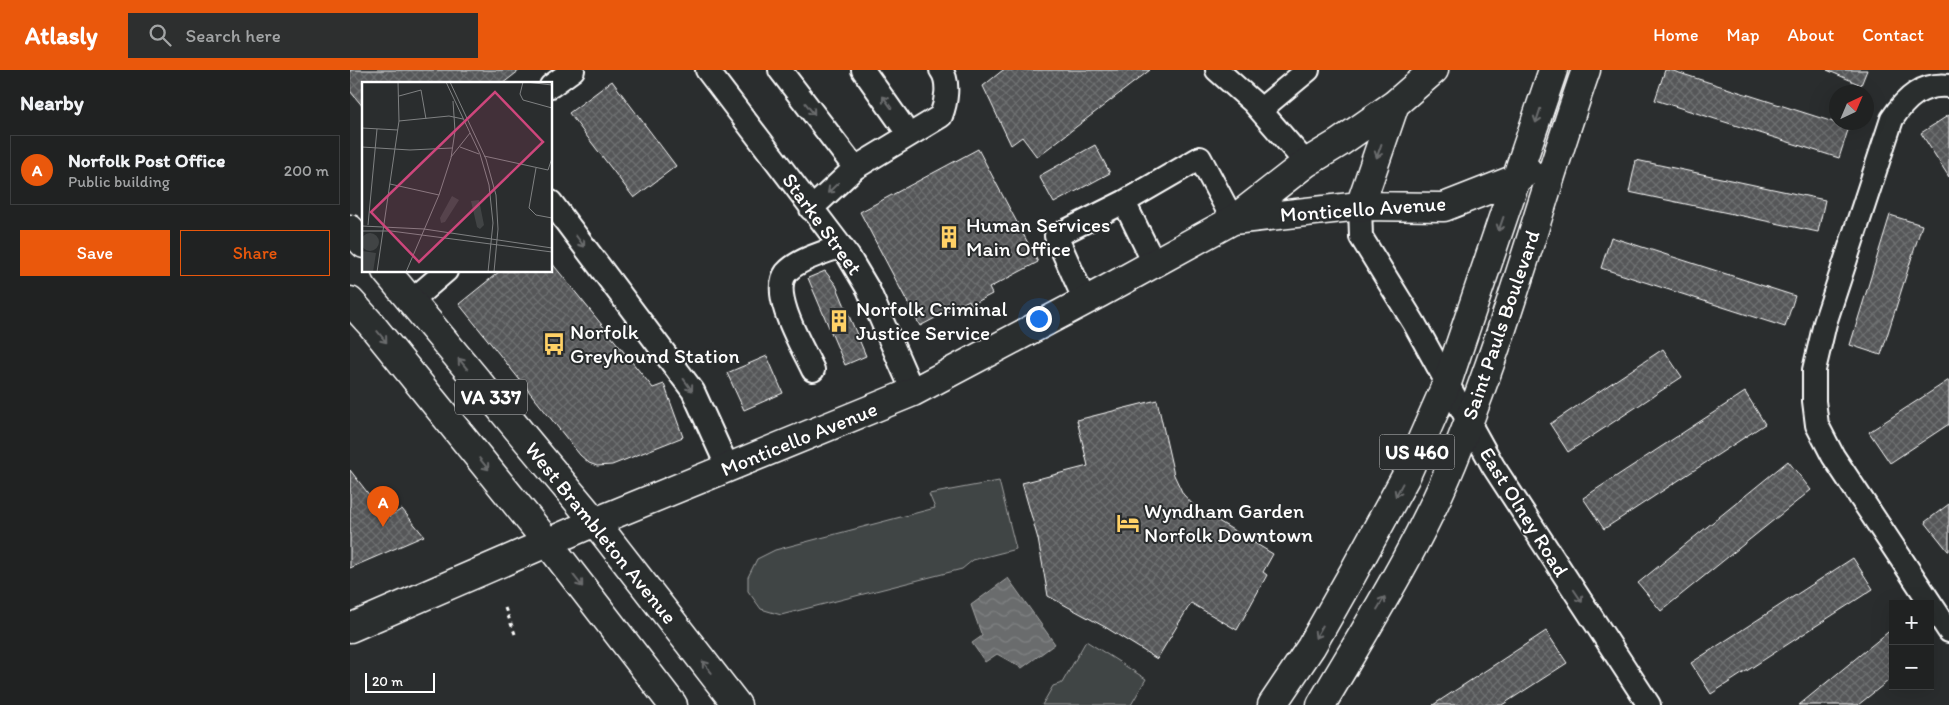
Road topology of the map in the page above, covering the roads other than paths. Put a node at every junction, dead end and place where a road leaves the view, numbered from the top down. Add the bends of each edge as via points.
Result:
1 (573, 70) edge
2 (707, 70) edge
3 (780, 70) edge
4 (863, 70) edge
5 (942, 70) edge
6 (1217, 70) edge
7 (1308, 70) edge
8 (1434, 70) edge
9 (1553, 70) edge
10 (1586, 70) edge
11 (552, 85) edge
12 (1949, 86) edge
13 (1394, 104) junction
14 (1260, 110) junction
15 (909, 135) junction
16 (1558, 151) junction
17 (1306, 163) junction
18 (855, 168) junction
19 (1518, 178) junction
20 (1124, 202) junction
21 (552, 203) edge
22 (1360, 206) junction
23 (812, 209) junction
24 (1233, 220) junction
25 (841, 246) junction
26 (1154, 263) junction
27 (387, 272) edge
28 (445, 272) edge
29 (350, 301) edge
30 (411, 301) junction
31 (1085, 301) junction
32 (813, 370) dead end
33 (1447, 383) junction
34 (913, 392) junction
35 (1468, 421) junction
36 (728, 468) junction
37 (595, 522) junction
38 (548, 543) junction
39 (350, 628) edge
40 (1949, 631) edge
41 (673, 705) edge
42 (737, 705) edge
43 (1272, 705) edge
44 (1321, 705) edge
45 (1649, 705) edge

1 - 11 street
2 - 23 street, Starke Street
3 -> 18 street
15 -> 4 street
5 - 15 street via 946,95 940,116
6 - 14 street
7 - 14 street
8 - 13 main road, Monticello Avenue
9 -> 19 main road, US 460
10 - 16 main road, US 460
12 - 40 street via 1922,89 1903,102 1892,119 1825,323 1814,370 1818,425 1833,456
13 - 17 main road, Monticello Avenue via 1340,144
13 -> 22 main road
14 - 17 street
15 - 18 street
16 - 19 main road, Monticello Avenue
16 - 35 main road, Saint Pauls Boulevard / US 460 via 1499,336
17 - 24 main road, Monticello Avenue
18 -> 23 street
19 - 22 main road, Monticello Avenue via 1444,207
19 -> 33 main road, Saint Pauls Boulevard / US 460
20 - 24 street via 1200,158
20 - 26 street
20 - 31 street via 1056,236
21 -> 36 street via 693,391
22 - 24 main road, Monticello Avenue
22 - 33 street, East Olney Road via 1361,238
23 - 25 street, Starke Street
24 - 26 main road, Monticello Avenue
25 - 32 street via 798,263 786,274 781,285 783,305
25 - 34 street, Starke Street via 868,290
26 - 31 main road, Monticello Avenue
27 - 30 main road, West Brambleton Avenue / VA 337
28 - 30 street
29 -> 38 main road, VA 337
37 -> 30 main road, West Brambleton Avenue / VA 337
31 - 34 main road, Monticello Avenue
33 - 35 street, East Olney Road
33 -> 43 main road, Saint Pauls Boulevard / US 460 via 1405,478 1363,556 1311,646
34 - 36 main road, Monticello Avenue
44 -> 35 main road, Saint Pauls Boulevard / US 460 via 1393,583 1453,460
35 -> 45 street, East Olney Road via 1493,466
36 - 37 main road, Monticello Avenue
37 - 38 main road, Monticello Avenue
42 -> 37 main road, West Brambleton Avenue / VA 337
38 - 39 main road, Monticello Avenue
38 -> 41 main road, VA 337

